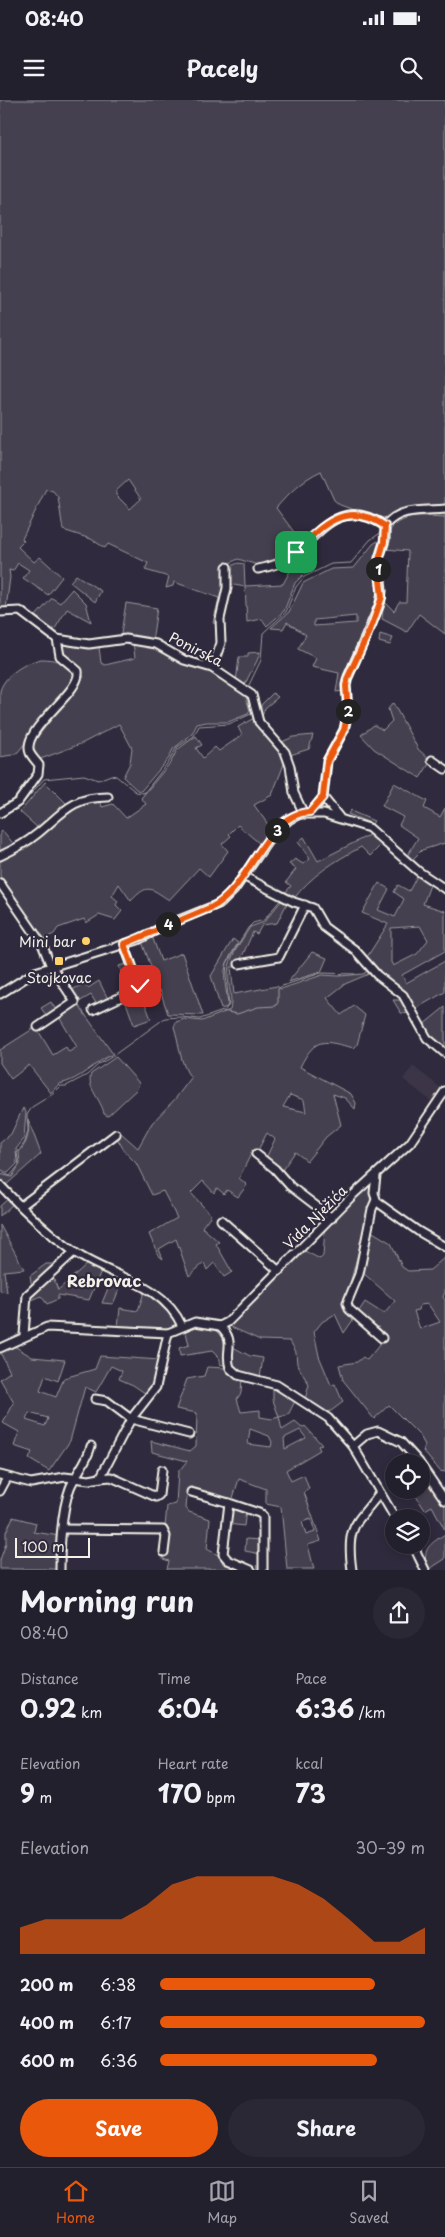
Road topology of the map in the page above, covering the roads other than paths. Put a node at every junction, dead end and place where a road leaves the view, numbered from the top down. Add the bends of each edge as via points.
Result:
1 (445, 509) edge
2 (384, 530) junction
3 (227, 567) dead end
4 (258, 569) dead end
5 (0, 612) edge
6 (57, 639) junction
7 (212, 668) junction
8 (432, 760) dead end
9 (445, 769) edge
10 (108, 797) dead end
11 (323, 797) junction
12 (310, 812) junction
13 (0, 813) edge
14 (300, 814) junction
15 (339, 817) junction
16 (0, 856) edge
17 (243, 876) junction
18 (0, 883) edge
19 (445, 889) edge
20 (305, 905) junction
21 (124, 944) junction
22 (239, 964) dead end
23 (52, 966) junction
24 (0, 994) edge
25 (93, 1010) dead end
26 (38, 1027) dead end
27 (445, 1053) edge
28 (445, 1091) edge
29 (116, 1134) dead end
30 (256, 1154) dead end
31 (376, 1176) junction
32 (0, 1185) edge
33 (376, 1200) junction
34 (21, 1206) junction
35 (332, 1218) junction
36 (220, 1220) dead end
37 (445, 1247) edge
38 (74, 1252) junction
39 (279, 1271) junction
40 (228, 1322) junction
41 (182, 1326) junction
42 (220, 1326) junction
43 (226, 1331) junction
44 (168, 1333) junction
45 (24, 1335) junction
46 (382, 1338) dead end
47 (0, 1348) edge
48 (95, 1398) dead end
49 (131, 1419) junction
50 (189, 1434) dead end
51 (91, 1446) dead end
52 (353, 1446) junction
53 (411, 1454) edge
54 (162, 1470) dead end
55 (3, 1476) edge
56 (100, 1478) junction
57 (430, 1478) edge
58 (74, 1479) junction
59 (0, 1492) edge
60 (191, 1492) dead end
61 (379, 1494) junction
62 (445, 1500) edge
63 (229, 1503) junction
64 (390, 1509) edge
65 (63, 1528) junction
66 (164, 1552) dead end
67 (417, 1554) edge
68 (60, 1570) edge
69 (251, 1570) edge
70 (263, 1570) edge
71 (352, 1570) edge
72 (425, 1570) edge

1 - 2 street via 419,510 393,519
2 - 4 street via 375,520 354,514 336,518 291,557
2 - 11 street via 378,563 382,597 346,681 347,718 343,734 327,761
3 - 7 street via 227,588 220,619 221,643
5 - 6 street, Ponirska via 20,611
6 - 7 street, Ponirska via 96,645 126,639 156,644 184,660
6 - 13 street via 60,656 78,671 77,681 42,722 29,744 30,753 39,765 38,774 17,803
7 - 14 street, Ponirska via 247,691 256,704 259,722 285,752 294,793 302,810
8 - 9 street
10 - 16 street via 93,798 66,808 30,840
11 - 12 street
11 - 15 street
12 - 14 street
12 - 15 street
14 - 17 street via 272,834
15 - 19 street via 374,832 418,871
17 - 20 street
17 - 21 street via 217,905
18 - 23 street via 42,944
20 - 22 street via 279,956
20 - 27 street via 315,909 324,927 355,950 378,975 403,995 427,1038
21 - 23 street
21 - 25 street via 140,988
23 - 24 street via 28,976
23 - 26 street via 75,1003
28 - 31 street, Vida Nježića via 410,1143
29 - 34 street
30 - 35 street via 290,1186
31 - 33 street
31 - 35 street, Vida Nježića
32 - 34 street
33 - 37 street
33 - 46 street via 359,1274 347,1303 349,1309
34 - 38 street
35 - 39 street, Vida Nježića
36 - 39 street
38 - 41 street via 158,1295 178,1316
38 - 45 street via 27,1295
39 - 40 street, Vida Nježića
40 - 42 street, Vida Nježića
40 - 43 street
41 - 42 street via 195,1322
41 - 44 street
42 - 43 street
43 - 52 street via 230,1343 228,1363 233,1371 266,1381 305,1402 328,1418
44 - 45 street via 51,1326
44 - 49 street via 156,1387
45 - 47 street
48 - 49 street via 107,1401
49 - 50 street
49 - 56 street
51 - 58 street via 87,1460
52 - 53 street via 367,1434 378,1431 401,1442
52 - 61 street
54 - 56 street via 156,1497 111,1478
55 - 58 street via 31,1483 65,1477
55 - 59 street
56 - 58 street
57 - 62 street
58 - 65 street via 66,1499
60 - 63 street
61 - 64 street
61 - 71 street via 350,1531
63 - 69 street via 223,1554 228,1560
63 - 70 street via 263,1516
65 - 66 street via 163,1530 166,1536
65 - 68 street
67 - 72 street

